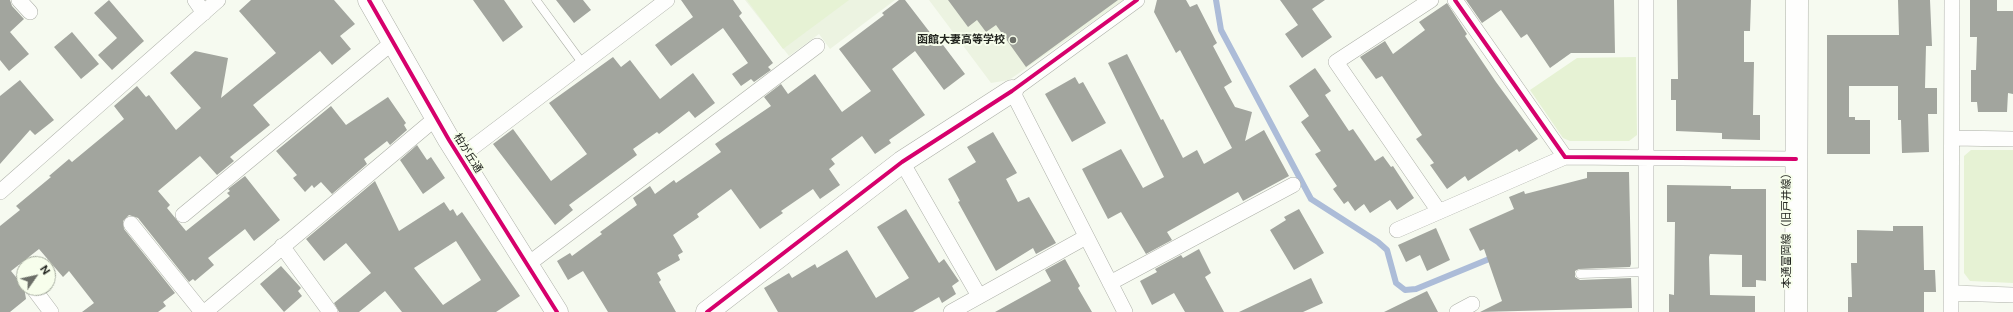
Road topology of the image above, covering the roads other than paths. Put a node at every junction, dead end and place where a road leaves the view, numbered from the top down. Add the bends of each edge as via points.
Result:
1 (19, 0) edge
2 (195, 0) edge
3 (218, 0) edge
4 (369, 0) edge
5 (536, 0) edge
6 (666, 0) edge
7 (1137, 0) edge
8 (1431, 0) edge
9 (1455, 0) edge
10 (1646, 0) edge
11 (1797, 0) edge
12 (1952, 0) edge
13 (30, 12) dead end
14 (204, 12) junction
15 (393, 42) junction
16 (817, 46) dead end
17 (583, 64) junction
18 (1012, 91) junction
19 (436, 118) junction
20 (1952, 138) junction
21 (2013, 139) edge
22 (1646, 156) junction
23 (1564, 157) junction
24 (460, 158) junction
25 (1796, 159) junction
26 (902, 162) junction
27 (1293, 186) dead end
28 (0, 192) edge
29 (1438, 210) junction
30 (183, 215) dead end
31 (131, 224) dead end
32 (1397, 230) dead end
33 (1086, 237) junction
34 (282, 246) junction
35 (527, 265) junction
36 (1646, 272) junction
37 (1580, 274) dead end
38 (1110, 283) junction
39 (1952, 293) junction
40 (2013, 295) edge
41 (39, 296) edge
42 (979, 296) junction
43 (1472, 304) dead end
44 (51, 312) edge
45 (204, 312) edge
46 (330, 312) edge
47 (558, 312) edge
48 (707, 312) edge
49 (952, 312) edge
50 (1125, 312) edge
51 (1457, 312) edge
52 (1646, 312) edge
53 (1796, 312) edge
54 (1951, 312) edge

1 - 13 street
2 - 14 street
3 - 14 street
4 - 15 street, 柏が丘通
5 - 17 lane
6 - 17 street
7 - 18 street
8 - 29 street via 1336,62
9 - 23 street
10 - 22 street
11 - 25 street, 本通富岡線（旧戸井線）
12 - 20 street
14 - 28 street
15 - 19 street, 柏が丘通
15 - 30 street
16 - 35 street
17 - 24 street
18 - 26 street
18 - 33 street
19 - 24 street, 柏が丘通
19 - 34 street
20 - 21 street
20 - 39 street
22 - 23 street
22 - 25 street
22 - 36 street
23 - 29 street
24 - 35 street, 柏が丘通
25 - 53 street, 本通富岡線（旧戸井線）
26 - 42 street
26 - 48 street
27 - 38 street
29 - 32 street
31 - 45 street
33 - 38 street
33 - 42 street
34 - 45 street
34 - 46 street
35 - 47 street, 柏が丘通
36 - 37 lane
36 - 52 street
38 - 50 street
39 - 40 street
39 - 54 street
41 - 44 street
42 - 49 street
43 - 51 street

